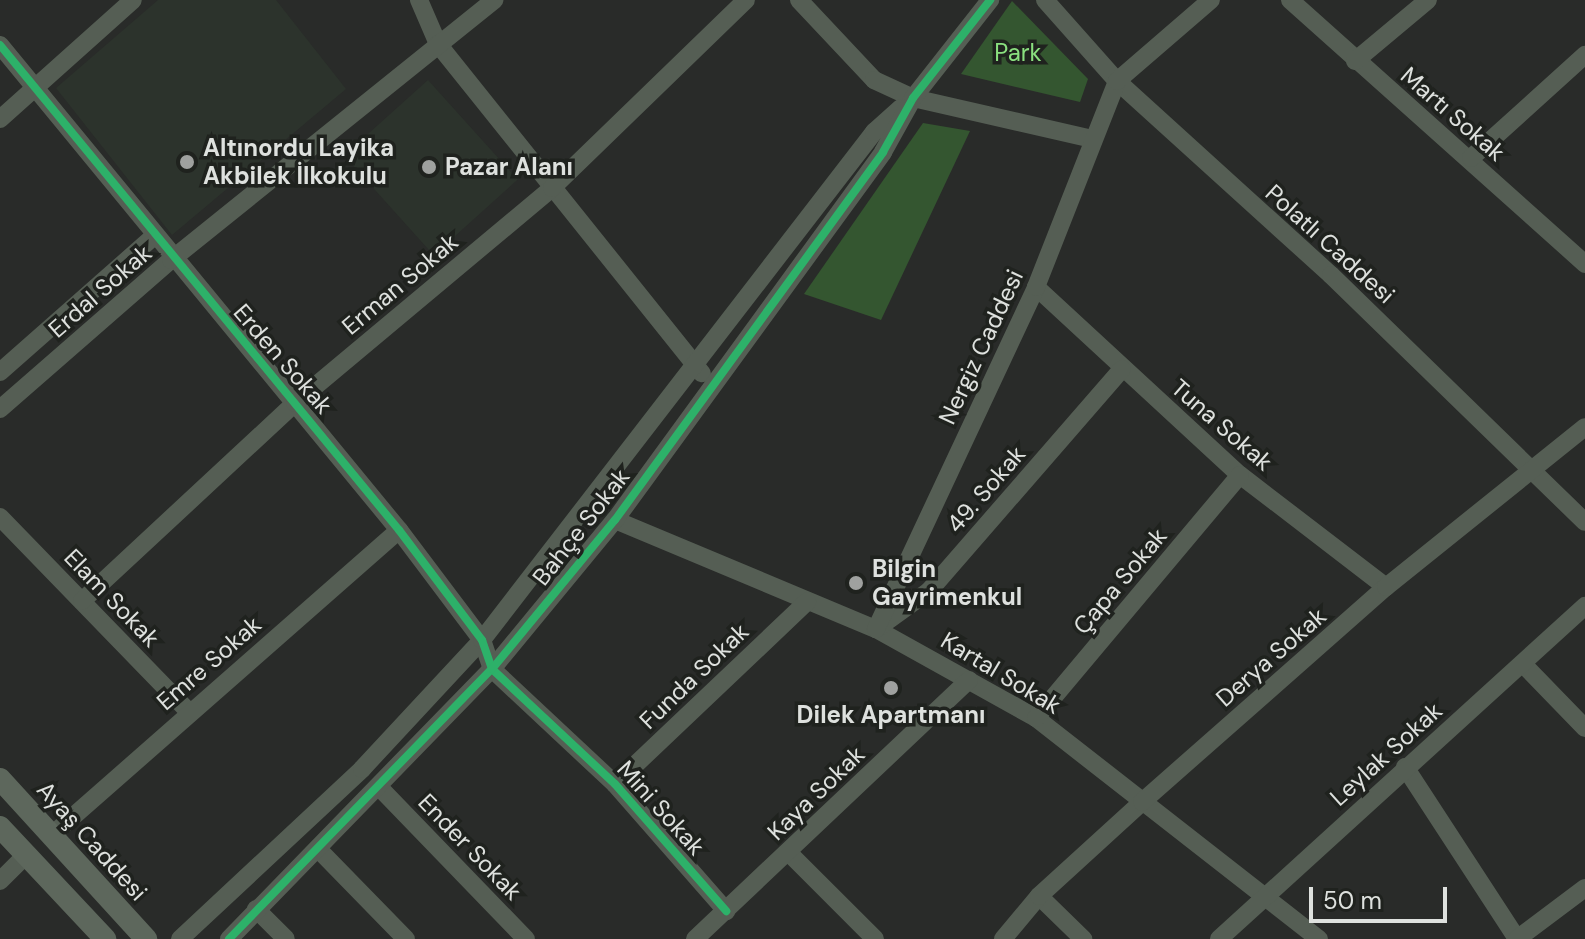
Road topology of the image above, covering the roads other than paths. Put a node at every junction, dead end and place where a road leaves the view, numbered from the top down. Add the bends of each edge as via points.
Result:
1 (133, 0) edge
2 (419, 0) edge
3 (494, 0) edge
4 (746, 0) edge
5 (799, 0) edge
6 (990, 0) edge
7 (1045, 0) edge
8 (1211, 0) edge
9 (1290, 0) edge
10 (1428, 0) edge
11 (438, 44) junction
12 (0, 45) edge
13 (1585, 55) edge
14 (1355, 61) junction
15 (1117, 81) junction
16 (35, 87) junction
17 (913, 98) junction
18 (0, 119) edge
19 (1092, 139) junction
20 (1471, 158) junction
21 (552, 188) junction
22 (153, 237) junction
23 (1582, 256) edge
24 (171, 260) junction
25 (1036, 287) junction
26 (695, 365) junction
27 (1122, 369) junction
28 (0, 372) edge
29 (711, 385) junction
30 (295, 403) junction
31 (0, 409) edge
32 (1585, 427) edge
33 (1536, 469) junction
34 (1240, 475) junction
35 (0, 517) edge
36 (615, 520) junction
37 (1585, 522) edge
38 (399, 530) junction
39 (1386, 587) junction
40 (82, 601) junction
41 (807, 602) junction
42 (1585, 606) edge
43 (876, 629) junction
44 (482, 640) junction
45 (1523, 664) junction
46 (492, 669) junction
47 (969, 680) junction
48 (189, 712) junction
49 (1036, 718) junction
50 (1585, 728) edge
51 (1405, 767) junction
52 (0, 779) edge
53 (615, 784) junction
54 (380, 788) junction
55 (1142, 802) junction
56 (0, 827) edge
57 (52, 835) junction
58 (320, 851) junction
59 (788, 852) junction
60 (26, 855) junction
61 (0, 881) edge
62 (1585, 888) edge
63 (1039, 896) junction
64 (1265, 898) junction
65 (256, 909) junction
66 (726, 911) junction
67 (105, 939) edge
68 (146, 939) edge
69 (180, 939) edge
70 (229, 939) edge
71 (286, 939) edge
72 (406, 939) edge
73 (526, 939) edge
74 (695, 939) edge
75 (875, 939) edge
76 (1003, 939) edge
77 (1083, 939) edge
78 (1219, 939) edge
79 (1319, 939) edge
80 (1517, 939) edge

1 - 16 street
2 - 11 street
3 - 11 street, Erdal Sokak
4 - 21 street, Erman Sokak
5 - 17 street via 874,80
6 - 17 street
7 - 15 street, Polatlı Caddesi
8 - 15 street
9 - 14 street, Martı Sokak
10 - 14 street
11 - 21 street
11 - 24 street, Erdal Sokak
12 - 16 street, Erden Sokak
13 - 20 street
14 - 20 street, Martı Sokak
15 - 19 street, Nergiz Caddesi
15 - 33 street, Polatlı Caddesi
16 - 18 street
16 - 22 street, Erden Sokak
17 - 19 street
17 - 26 street, Bahçe Sokak via 874,132
17 - 29 street, Bahçe Sokak via 883,152
19 - 25 street, Nergiz Caddesi
20 - 23 street, Martı Sokak
21 - 26 street
21 - 30 street, Erman Sokak
22 - 24 street, Erden Sokak
22 - 28 street
24 - 30 street, Erden Sokak
24 - 31 street, Erdal Sokak
25 - 27 street, Tuna Sokak
25 - 43 street, Nergiz Caddesi
26 - 29 street
26 - 44 street, Bahçe Sokak
27 - 34 street, Tuna Sokak
27 - 43 street, 49. Sokak via 929,591
29 - 36 street, Bahçe Sokak
30 - 38 street, Erden Sokak
30 - 40 street, Erman Sokak
32 - 33 street, Derya Sokak
33 - 37 street, Polatlı Caddesi
33 - 39 street, Derya Sokak
34 - 39 street, Tuna Sokak
34 - 49 street, Çapa Sokak
35 - 40 street, Elam Sokak
36 - 41 street, Kartal Sokak
36 - 46 street, Bahçe Sokak
38 - 44 street, Erden Sokak
38 - 48 street, Emre Sokak
39 - 55 street, Derya Sokak
40 - 48 street, Elam Sokak
41 - 43 street, Kartal Sokak
41 - 53 street, Funda Sokak
42 - 45 street, Leylak Sokak
43 - 47 street, Kartal Sokak
44 - 46 street, Erden Sokak
44 - 69 street, Bahçe Sokak via 362,769
45 - 50 street
45 - 51 street, Leylak Sokak
46 - 53 street, Mini Sokak
46 - 54 street, Bahçe Sokak
47 - 49 street, Kartal Sokak
47 - 59 street, Kaya Sokak
48 - 57 street, Emre Sokak
49 - 55 street, Kartal Sokak
51 - 64 street, Leylak Sokak
51 - 80 street
52 - 57 main road, Ayaş Caddesi
53 - 66 street, Mini Sokak
54 - 58 street, Bahçe Sokak
54 - 73 street, Ender Sokak
55 - 63 street, Derya Sokak
55 - 64 street, Kartal Sokak
56 - 60 main road
57 - 68 main road, Ayaş Caddesi
58 - 65 street, Bahçe Sokak
58 - 72 street
59 - 66 street, Kaya Sokak
59 - 75 street
60 - 61 street
60 - 67 main road
62 - 80 street
63 - 76 street, Derya Sokak
63 - 77 street
64 - 78 street, Leylak Sokak
64 - 79 street, Kartal Sokak
65 - 70 street, Bahçe Sokak
65 - 71 street
66 - 74 street, Kaya Sokak

